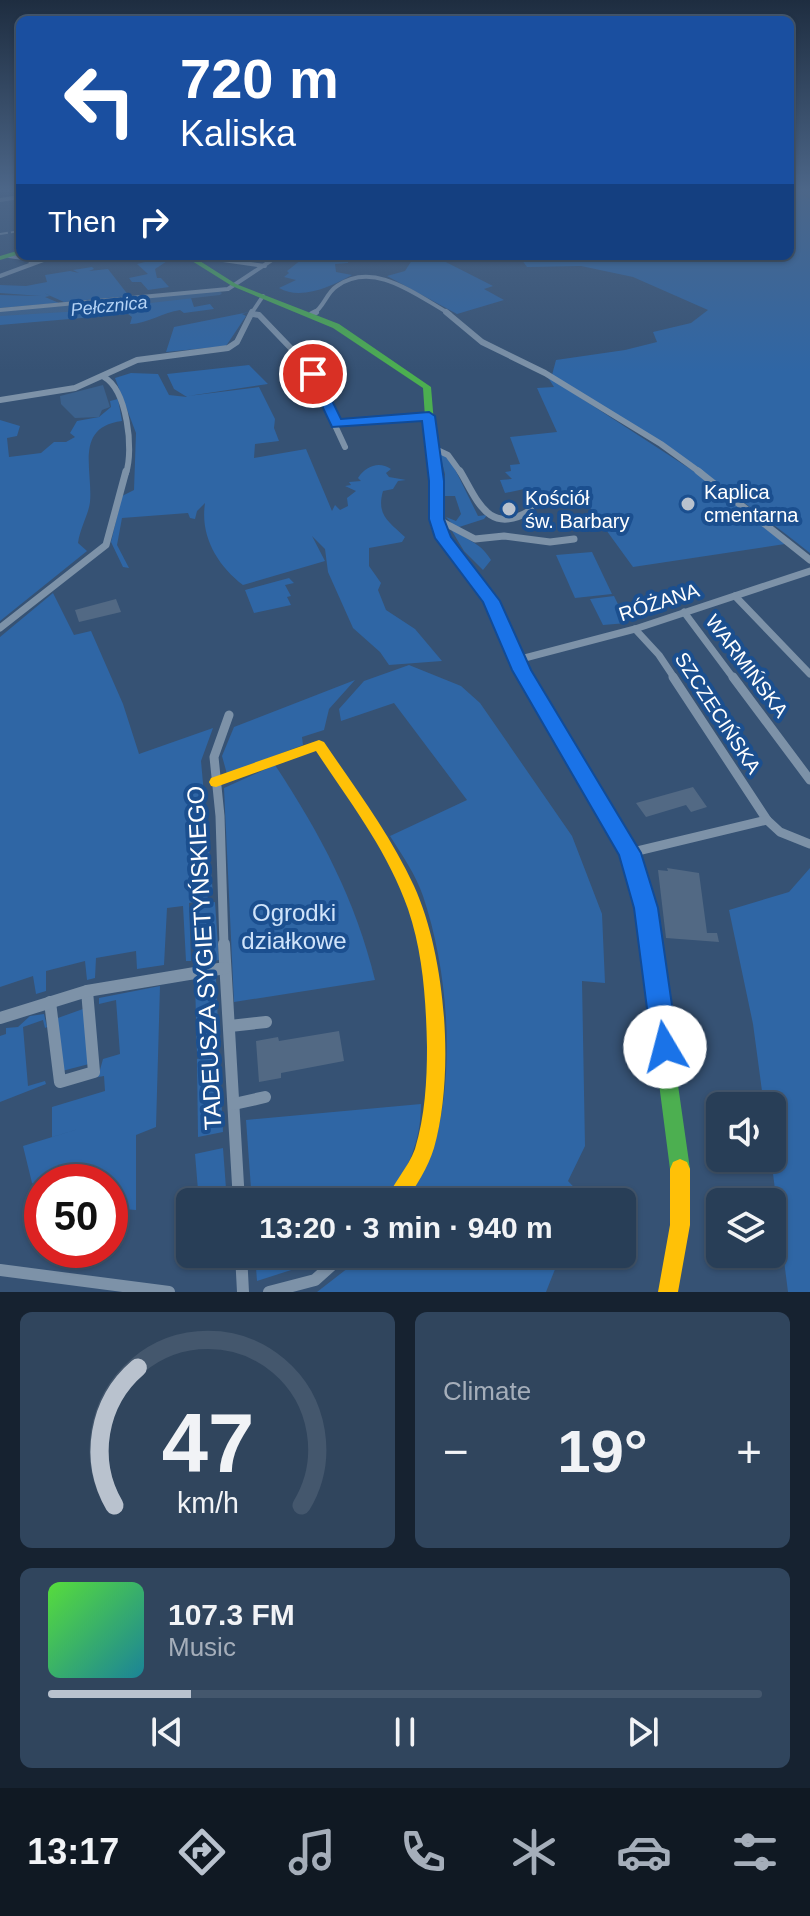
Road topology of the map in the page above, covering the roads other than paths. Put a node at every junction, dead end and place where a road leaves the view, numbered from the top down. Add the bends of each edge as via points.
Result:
1 (30, 260) edge
2 (42, 260) edge
3 (198, 260) edge
4 (221, 260) edge
5 (241, 260) edge
6 (273, 260) edge
7 (239, 262) junction
8 (31, 264) junction
9 (266, 266) junction
10 (0, 276) edge
11 (234, 285) junction
12 (263, 296) junction
13 (0, 310) edge
14 (253, 314) junction
15 (312, 314) junction
16 (104, 377) junction
17 (0, 400) edge
18 (429, 416) junction
19 (336, 424) junction
20 (345, 447) dead end
21 (431, 447) junction
22 (530, 507) dead end
23 (437, 519) junction
24 (574, 539) dead end
25 (809, 559) edge
26 (810, 571) edge
27 (735, 596) junction
28 (684, 612) junction
29 (0, 628) edge
30 (635, 629) junction
31 (517, 660) junction
32 (810, 674) edge
33 (229, 715) dead end
34 (810, 780) edge
35 (216, 782) junction
36 (767, 820) junction
37 (810, 844) edge
38 (629, 853) junction
39 (225, 968) junction
40 (87, 991) junction
41 (50, 1002) junction
42 (0, 1018) edge
43 (266, 1022) dead end
44 (230, 1026) junction
45 (265, 1097) dead end
46 (234, 1104) junction
47 (238, 1188) edge
48 (403, 1188) edge
49 (242, 1268) edge
50 (328, 1268) edge
51 (0, 1270) edge
52 (169, 1292) edge
53 (243, 1292) edge
54 (269, 1292) edge
55 (668, 1292) edge

1 - 8 street
2 - 8 street
3 - 11 main road
4 - 7 street
5 - 7 street
6 - 9 street
7 - 9 street
8 - 10 street
9 - 11 street
11 - 12 main road
11 - 13 street via 190,294
12 - 14 street
12 - 15 main road
14 - 16 street via 234,346 137,360
14 - 19 street via 307,365
15 - 18 main road via 418,379 429,393
15 - 25 street via 322,308 333,288 356,275 379,276 451,314 482,342 545,373 661,444
16 - 17 street via 61,391
16 - 29 street via 119,397 129,430 128,466 106,545
18 - 19 street
18 - 21 main road
19 - 20 street
21 - 22 street via 453,461 483,512 524,515
21 - 23 main road
23 - 24 street via 475,539
23 - 31 main road via 452,553 492,601
26 - 27 street, RÓŻANA
27 - 28 street, RÓŻANA
27 - 32 street
28 - 30 street, RÓŻANA
28 - 34 street, WARMIŃSKA
30 - 31 street, RÓŻANA
30 - 36 street, SZCZECIŃSKA via 659,655
31 - 38 main road
33 - 35 street, TADEUSZA SYGIETYŃSKIEGO via 214,757
35 - 39 street, TADEUSZA SYGIETYŃSKIEGO
35 - 48 main road via 319,745 383,842 416,910 432,994 432,1086 426,1146
36 - 37 street via 780,832
36 - 38 street
38 - 55 main road via 646,908 680,1157 680,1225
39 - 40 street
39 - 44 street, TADEUSZA SYGIETYŃSKIEGO
40 - 41 street
40 - 41 street via 94,1072 60,1082
41 - 42 street
43 - 44 street
44 - 46 street, TADEUSZA SYGIETYŃSKIEGO
45 - 46 street
46 - 47 street, TADEUSZA SYGIETYŃSKIEGO
49 - 53 street
50 - 54 street via 315,1280
51 - 52 street

